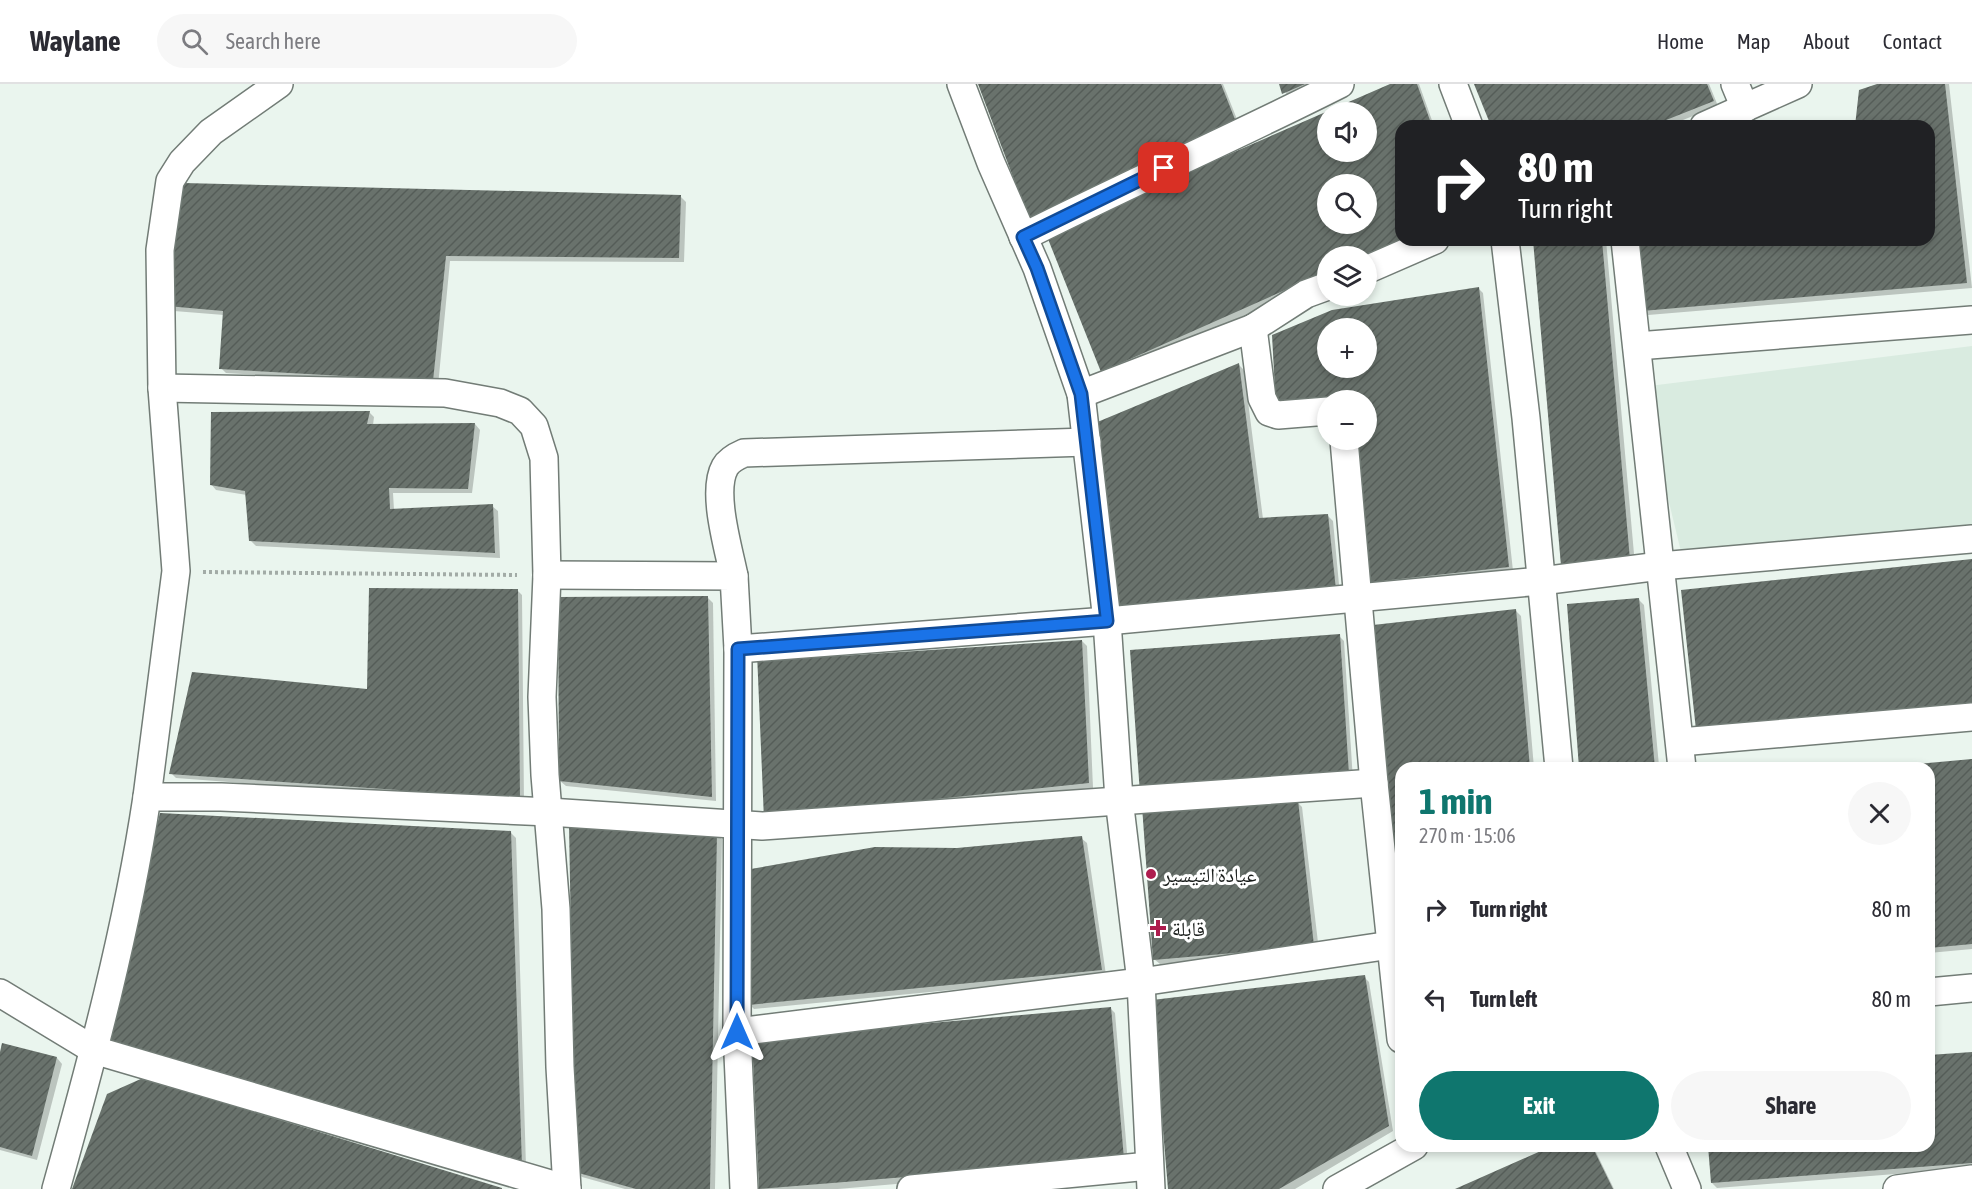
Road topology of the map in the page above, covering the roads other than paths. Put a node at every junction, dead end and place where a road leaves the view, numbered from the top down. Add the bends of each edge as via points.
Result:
1 (279, 84) edge
2 (961, 84) edge
3 (1340, 84) edge
4 (1453, 84) edge
5 (1798, 84) edge
6 (1740, 96) edge
7 (1467, 120) edge
8 (1711, 120) edge
9 (1023, 237) junction
10 (1421, 246) edge
11 (1506, 246) edge
12 (1626, 246) edge
13 (1377, 265) edge
14 (1317, 290) edge
15 (1972, 320) edge
16 (1253, 328) junction
17 (1637, 346) junction
18 (162, 388) junction
19 (1081, 394) junction
20 (1317, 412) edge
21 (1087, 442) junction
22 (1345, 450) edge
23 (1972, 539) edge
24 (1660, 566) junction
25 (547, 575) junction
26 (734, 576) junction
27 (1540, 581) junction
28 (1357, 597) junction
29 (1107, 621) junction
30 (738, 649) junction
31 (1972, 717) edge
32 (1681, 755) edge
33 (1558, 762) edge
34 (1374, 783) junction
35 (147, 797) junction
36 (1119, 799) junction
37 (549, 812) junction
38 (736, 826) junction
39 (1391, 945) junction
40 (1141, 982) junction
41 (1395, 983) edge
42 (1972, 988) edge
43 (1935, 991) edge
44 (0, 993) edge
45 (737, 1032) junction
46 (94, 1050) junction
47 (1403, 1152) edge
48 (1672, 1152) edge
49 (1150, 1178) edge
50 (1972, 1179) edge
51 (925, 1188) edge
52 (56, 1189) edge
53 (567, 1189) edge
54 (744, 1189) edge
55 (1336, 1189) edge
56 (1687, 1189) edge
57 (1897, 1189) edge

1 - 18 street via 211,132 170,181 160,250
2 - 9 street
3 - 9 street
4 - 7 street
5 - 6 street
6 - 8 street
9 - 19 street
10 - 13 street
11 - 27 street
12 - 17 street
14 - 16 street
15 - 17 street
16 - 19 street
16 - 20 street via 1262,399 1269,412 1278,415
17 - 24 street
18 - 25 street via 445,393 500,403 520,411 534,426 544,458
18 - 35 street via 176,571
19 - 21 street
21 - 26 street via 744,453 724,468 720,486
21 - 29 street
22 - 28 street
23 - 24 street
24 - 27 street
24 - 32 street
25 - 26 street
25 - 37 street via 542,697
26 - 30 street
27 - 28 street
27 - 33 street
28 - 29 street
28 - 34 street
29 - 30 street
29 - 36 street
30 - 38 street
31 - 32 street
34 - 36 street
34 - 39 street
35 - 37 street
35 - 46 street
36 - 38 street via 873,820
36 - 40 street
37 - 38 street
37 - 53 street
38 - 45 street
39 - 40 street
39 - 41 street
40 - 45 street
40 - 49 street
42 - 43 street
44 - 46 street
45 - 54 street
46 - 52 street
46 - 53 street
47 - 55 street
48 - 56 street
49 - 51 street
50 - 57 street

